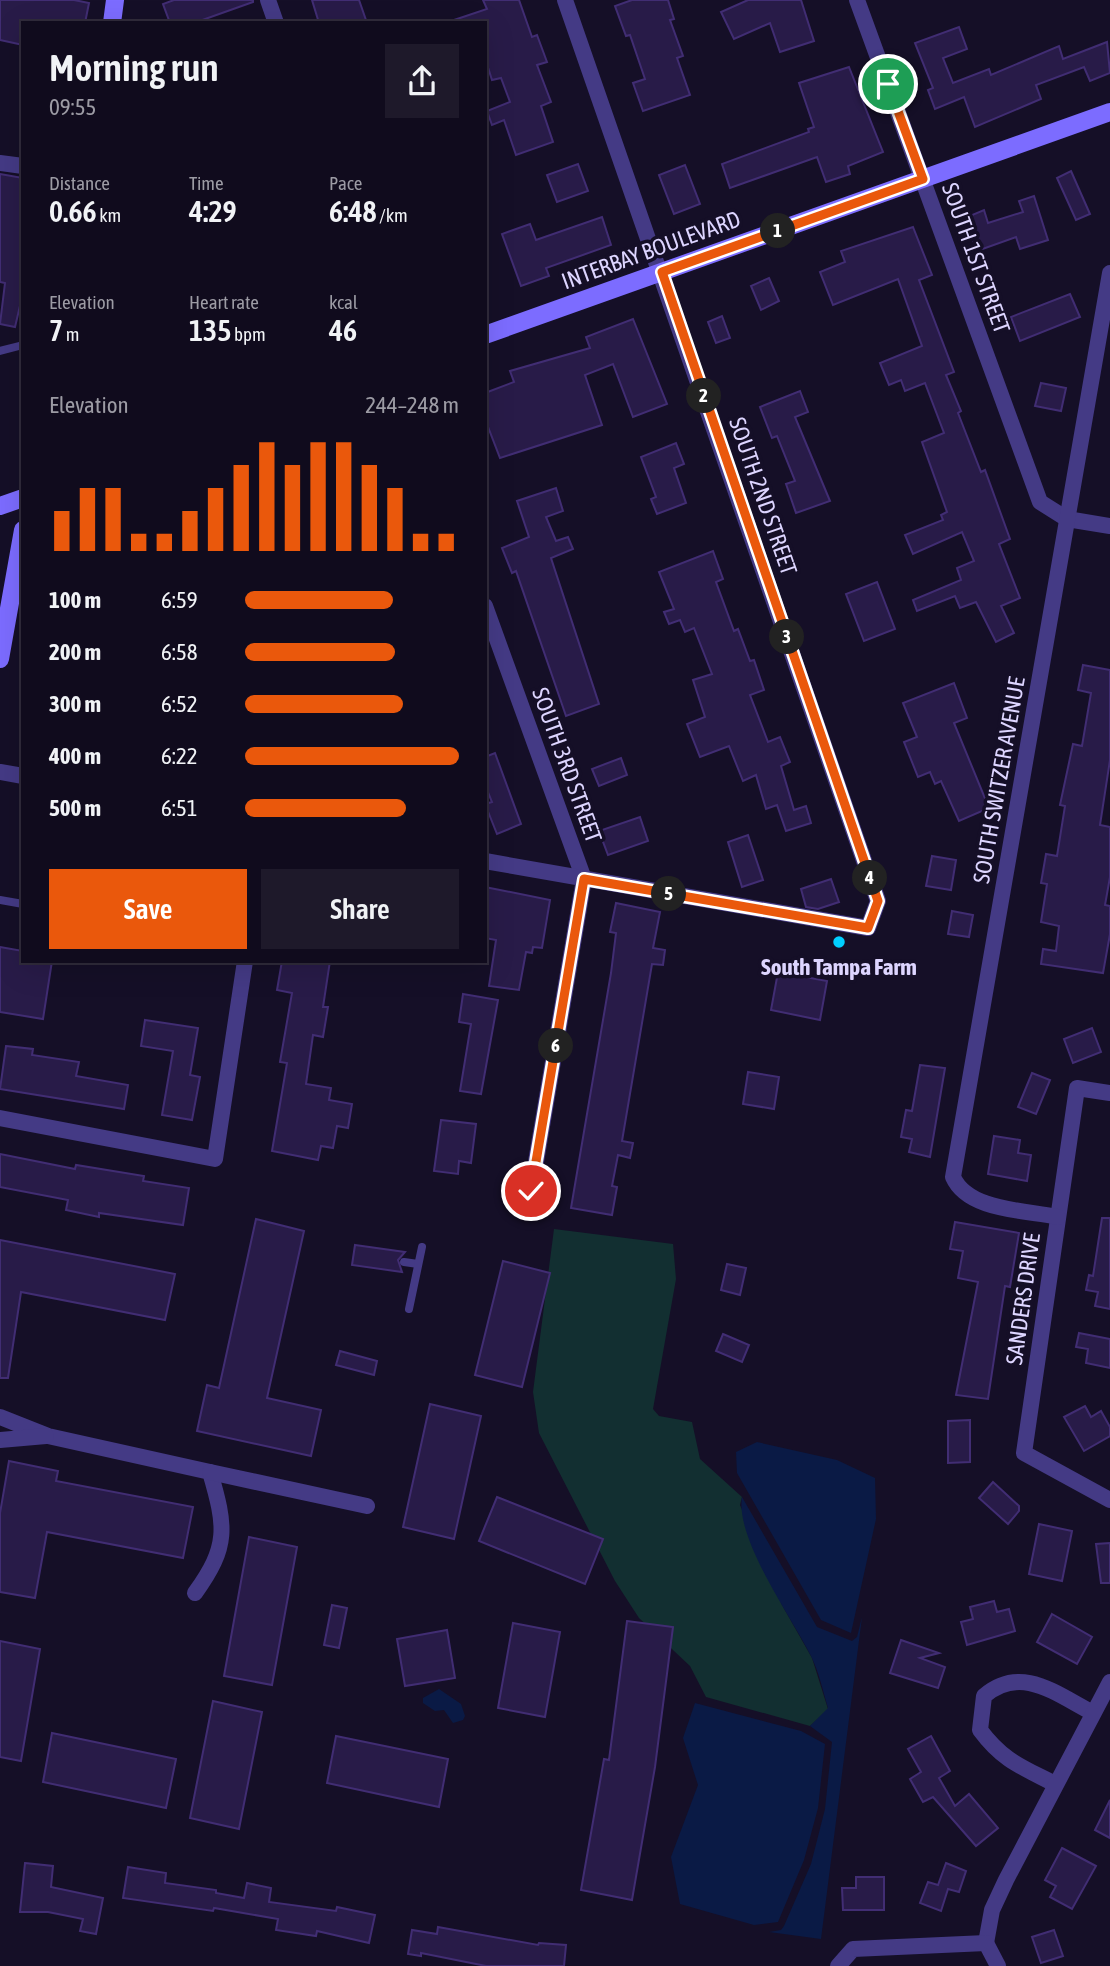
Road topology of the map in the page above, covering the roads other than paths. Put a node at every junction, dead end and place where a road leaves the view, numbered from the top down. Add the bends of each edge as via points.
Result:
1 (116, 0) edge
2 (268, 0) edge
3 (565, 0) edge
4 (857, 0) edge
5 (111, 21) edge
6 (275, 21) edge
7 (1110, 112) edge
8 (0, 163) edge
9 (21, 166) edge
10 (923, 179) junction
11 (662, 272) junction
12 (1110, 273) edge
13 (487, 334) edge
14 (21, 346) edge
15 (0, 351) edge
16 (21, 499) edge
17 (0, 506) edge
18 (1068, 519) junction
19 (1110, 526) edge
20 (21, 540) edge
21 (15, 569) edge
22 (487, 612) edge
23 (4, 613) edge
24 (0, 659) edge
25 (0, 772) edge
26 (21, 776) edge
27 (487, 861) edge
28 (584, 879) junction
29 (0, 900) edge
30 (21, 904) edge
31 (246, 963) edge
32 (1110, 1093) edge
33 (0, 1118) edge
34 (531, 1191) dead end
35 (1058, 1217) junction
36 (422, 1247) dead end
37 (404, 1262) dead end
38 (418, 1264) junction
39 (409, 1309) dead end
40 (0, 1417) edge
41 (48, 1436) junction
42 (0, 1440) edge
43 (210, 1472) junction
44 (1110, 1500) edge
45 (367, 1506) dead end
46 (195, 1593) dead end
47 (1110, 1682) edge
48 (1093, 1713) junction
49 (1055, 1784) junction
50 (986, 1942) junction
51 (838, 1966) edge
52 (998, 1966) edge

1 - 5 street
2 - 6 street
3 - 11 street, SOUTH 2ND STREET
4 - 10 street, SOUTH 1ST STREET
7 - 10 street, INTERBAY BOULEVARD
8 - 9 street
10 - 11 street, INTERBAY BOULEVARD
10 - 18 street, SOUTH 1ST STREET via 1040,502
11 - 13 street, INTERBAY BOULEVARD
11 - 28 street, SOUTH 2ND STREET via 878,901 868,928
12 - 18 street, SOUTH SWITZER AVENUE
14 - 15 lane
16 - 17 street
18 - 19 street
18 - 35 street, SOUTH SWITZER AVENUE via 953,1177 959,1191 973,1200
20 - 21 street
21 - 23 street
22 - 28 street, SOUTH 3RD STREET
23 - 24 street
25 - 26 street
27 - 28 street
28 - 34 street, SOUTH 3RD STREET
29 - 30 lane
31 - 33 street via 215,1159
32 - 35 street, SANDERS DRIVE via 1077,1088
35 - 44 street, SANDERS DRIVE via 1024,1453
36 - 38 lane
37 - 38 lane
38 - 39 lane
40 - 41 street
41 - 42 street
41 - 43 street
43 - 45 street
43 - 46 street via 223,1528 216,1564
47 - 48 street
48 - 49 street
48 - 49 street via 1041,1685 1023,1681 999,1683 984,1696 980,1730 993,1747
49 - 50 street via 992,1910
50 - 51 street via 853,1949
50 - 52 street

